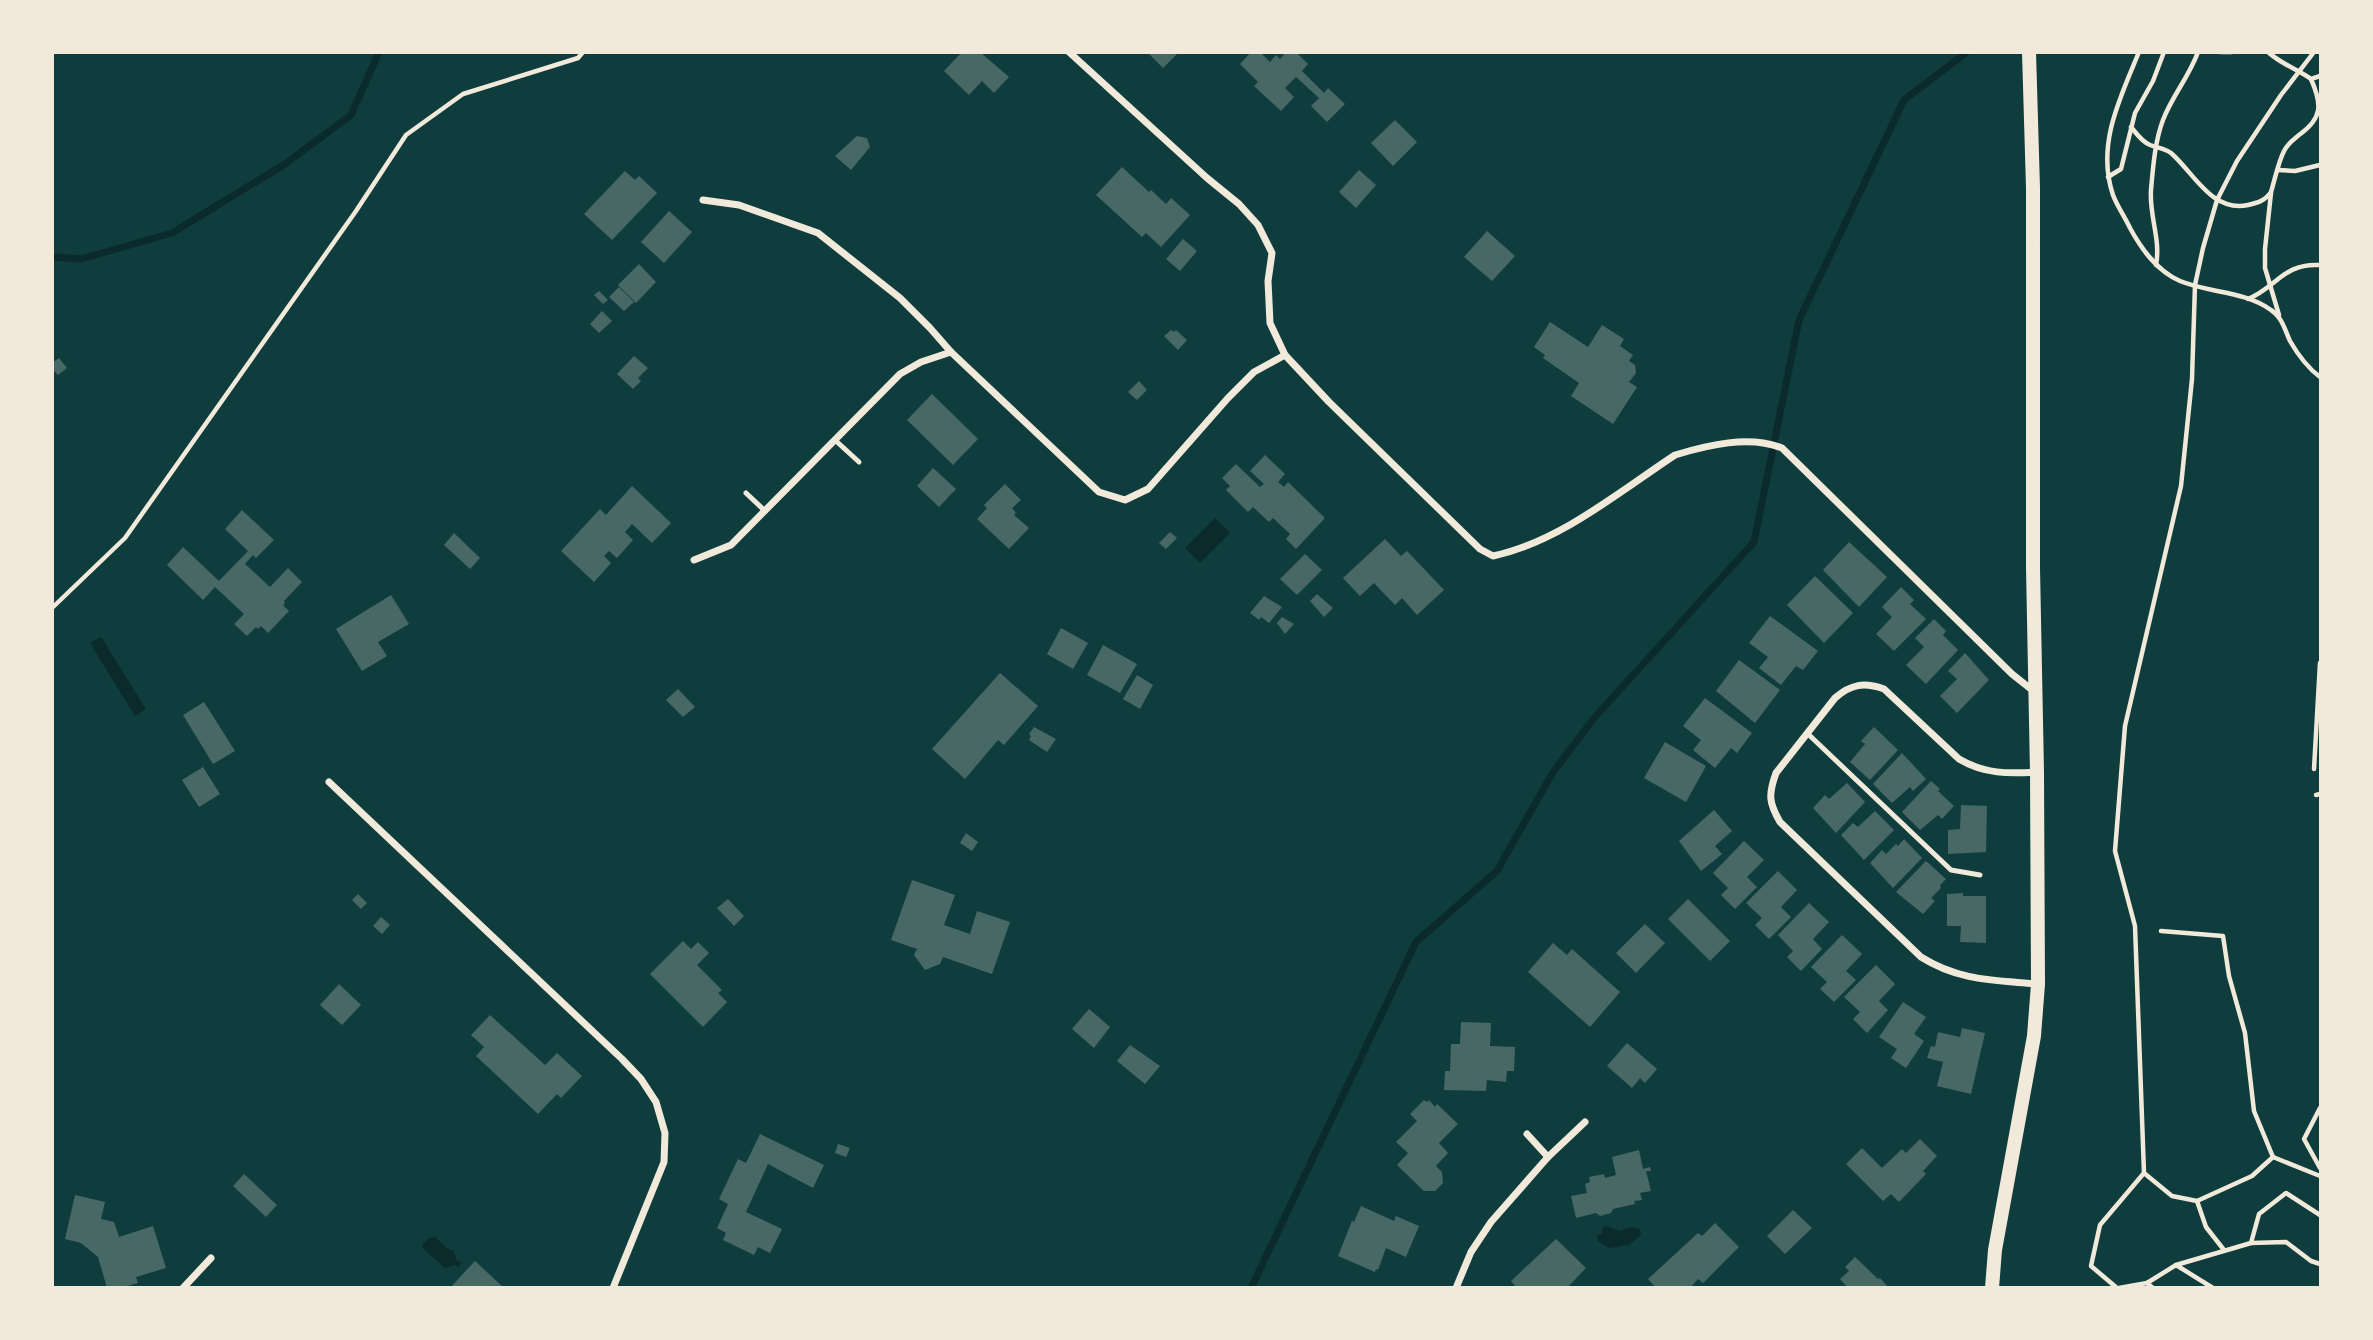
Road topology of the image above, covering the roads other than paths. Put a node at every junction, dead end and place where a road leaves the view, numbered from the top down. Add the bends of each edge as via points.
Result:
1 (1069, 52) edge
2 (2029, 52) edge
3 (703, 200) dead end
4 (951, 352) junction
5 (1285, 355) junction
6 (835, 440) junction
7 (859, 462) dead end
8 (746, 493) dead end
9 (765, 511) junction
10 (694, 560) dead end
11 (2036, 694) junction
12 (1807, 733) junction
13 (2037, 772) junction
14 (329, 782) dead end
15 (1980, 875) dead end
16 (2038, 984) junction
17 (1585, 1122) dead end
18 (1527, 1134) dead end
19 (1548, 1157) junction
20 (211, 1258) dead end
21 (183, 1287) edge
22 (613, 1287) edge
23 (1457, 1287) edge
24 (1992, 1287) edge

1 - 5 street via 1258,225 1272,253 1270,323
2 - 11 main road
3 - 4 street via 739,205 818,233 900,298
4 - 5 street via 1099,492 1125,500 1148,489 1254,372
4 - 6 street via 900,374
5 - 11 street via 1462,532 1493,556 1547,539 1675,455 1748,441 1782,449
6 - 7 lane
6 - 9 street
8 - 9 lane
9 - 10 street via 731,545
11 - 13 main road
12 - 13 street via 1845,690 1870,684 1885,689 1970,766 2009,774
12 - 15 lane via 1951,870
12 - 16 street via 1776,773 1771,787 1770,805 1780,822 1940,970
13 - 16 main road
14 - 22 street via 622,1059 656,1102 665,1133 664,1162
16 - 24 main road via 2034,1036
17 - 19 street
18 - 19 street
19 - 23 street via 1491,1222 1471,1252
20 - 21 street

